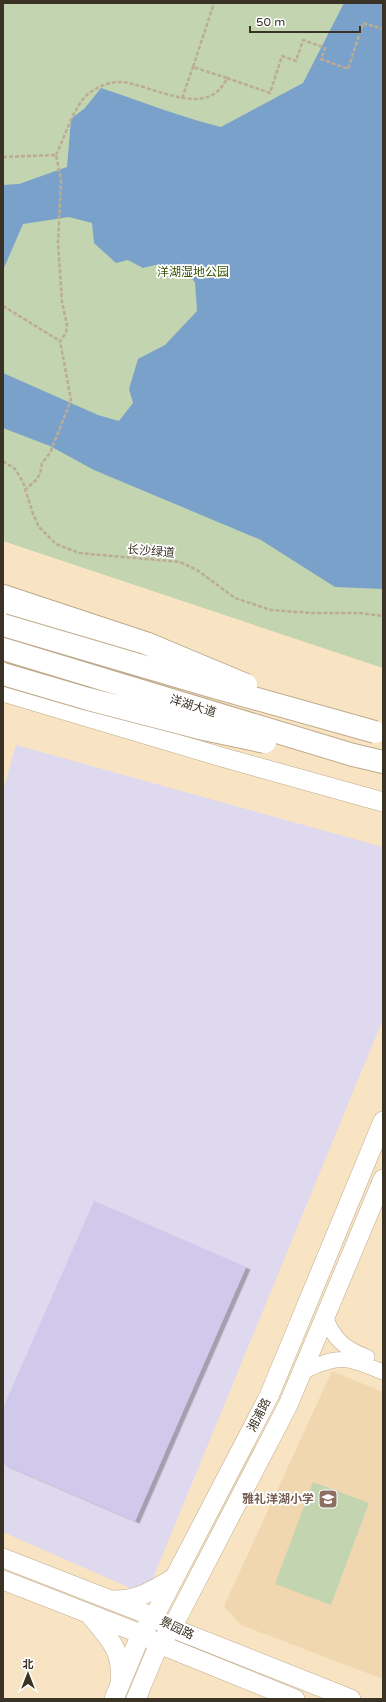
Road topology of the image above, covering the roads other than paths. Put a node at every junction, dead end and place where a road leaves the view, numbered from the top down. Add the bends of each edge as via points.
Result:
1 (3, 596) edge
2 (3, 612) edge
3 (3, 625) edge
4 (3, 649) edge
5 (3, 674) edge
6 (3, 692) edge
7 (380, 731) edge
8 (354, 755) junction
9 (383, 762) edge
10 (383, 802) edge
11 (383, 1121) edge
12 (383, 1179) edge
13 (326, 1316) junction
14 (383, 1364) edge
15 (302, 1372) junction
16 (383, 1372) edge
17 (3, 1558) edge
18 (174, 1578) junction
19 (3, 1580) edge
20 (112, 1600) junction
21 (89, 1614) junction
22 (154, 1617) junction
23 (172, 1628) junction
24 (141, 1634) junction
25 (159, 1644) junction
26 (117, 1692) edge
27 (136, 1699) edge
28 (295, 1699) edge
29 (351, 1699) edge

1 - 7 highway, bridge via 148,644 327,718
2 - 7 main road
3 - 7 highway, 洋湖大道, bridge via 207,685
4 - 8 highway, 洋湖大道, bridge
5 - 8 highway, bridge via 204,729 299,750
6 - 10 main road
8 - 9 highway, 洋湖大道
11 - 18 main road, 湘浦路 via 270,1396
12 - 13 main road, 湘浦路
13 - 14 street via 329,1328 344,1345
13 - 15 main road, 湘浦路
15 - 16 street via 318,1364 341,1359 352,1360
15 - 23 main road, 湘浦路 via 288,1405
17 - 20 main road, 景园路
18 - 20 main road via 129,1600
18 - 22 main road, 湘浦路
19 - 21 main road, 景园路
20 - 22 main road, 景园路
21 - 24 main road, 景园路
21 - 26 main road via 110,1639 119,1656 121,1671
22 - 23 main road, 景园路
22 - 24 main road, 湘浦路
23 - 25 main road, 湘浦路
23 - 29 main road, 景园路
24 - 25 main road, 景园路
24 - 26 main road, 湘浦路
25 - 27 main road, 湘浦路
25 - 28 main road, 景园路

